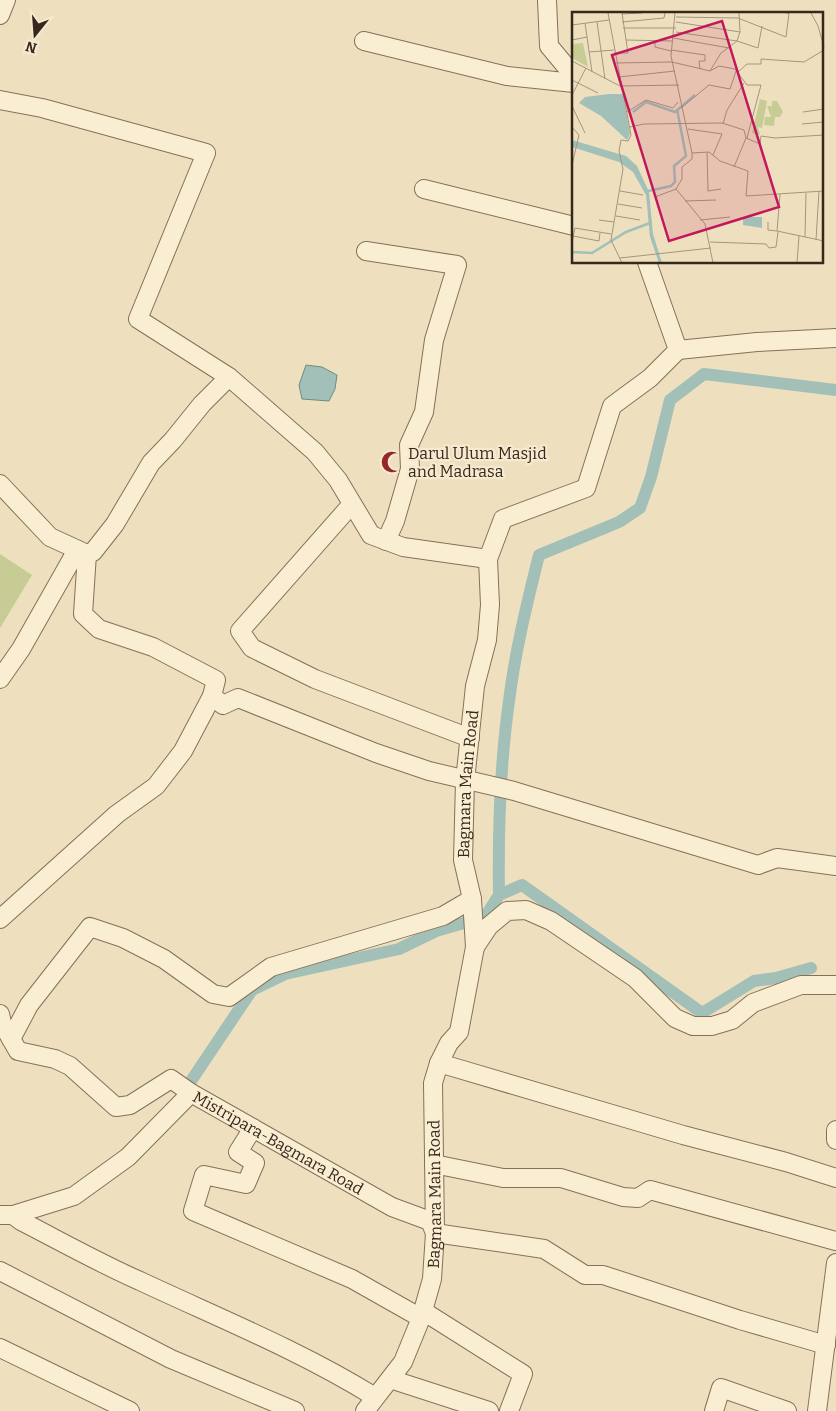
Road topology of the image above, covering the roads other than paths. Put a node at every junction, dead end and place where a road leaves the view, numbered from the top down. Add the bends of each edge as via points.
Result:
1 (6, 0) edge
2 (547, 0) edge
3 (0, 15) edge
4 (364, 41) dead end
5 (572, 74) edge
6 (572, 83) edge
7 (0, 100) edge
8 (424, 189) dead end
9 (572, 226) edge
10 (366, 251) dead end
11 (648, 264) edge
12 (836, 338) edge
13 (678, 350) junction
14 (229, 377) junction
15 (0, 484) edge
16 (352, 504) junction
17 (386, 541) junction
18 (82, 552) junction
19 (488, 559) junction
20 (0, 678) edge
21 (212, 696) junction
22 (470, 738) junction
23 (465, 781) junction
24 (836, 866) edge
25 (471, 903) junction
26 (0, 919) edge
27 (475, 941) junction
28 (836, 986) edge
29 (1, 1020) edge
30 (11, 1038) junction
31 (439, 1063) junction
32 (191, 1093) junction
33 (253, 1128) junction
34 (836, 1130) edge
35 (836, 1140) edge
36 (434, 1164) junction
37 (836, 1178) edge
38 (7, 1215) edge
39 (435, 1233) junction
40 (836, 1242) edge
41 (836, 1263) edge
42 (0, 1271) edge
43 (422, 1314) junction
44 (826, 1346) junction
45 (0, 1348) edge
46 (390, 1378) junction
47 (370, 1404) edge
48 (130, 1411) edge
49 (295, 1411) edge
50 (489, 1411) edge
51 (509, 1411) edge
52 (714, 1411) edge
53 (788, 1411) edge
54 (817, 1411) edge

1 - 3 street
2 - 5 street via 549,46
4 - 6 street via 507,76
7 - 14 street via 42,108 206,153 138,319
8 - 9 street
10 - 17 street via 457,266 434,340 424,412 409,445 410,469
11 - 13 street
12 - 13 street
13 - 19 street, Bagmara Main Road via 650,378 612,406 586,488 502,519
14 - 16 street via 315,452 338,480
14 - 18 street via 151,463 115,524 93,552
15 - 18 street via 50,537
16 - 17 street via 371,535
16 - 22 street via 240,631 252,648 315,678
17 - 19 street via 403,547
18 - 20 street
18 - 21 street via 83,614 99,629 153,647 216,680
19 - 22 street, Bagmara Main Road via 490,606 487,640 474,686
21 - 23 street via 223,705 238,698 376,753
21 - 26 street via 182,751 156,786 117,814
22 - 23 street, Bagmara Main Road
23 - 24 street via 514,791 758,865 777,858
23 - 25 street, Bagmara Main Road via 463,860
25 - 27 street, Bagmara Main Road
25 - 30 street via 443,916 271,968 229,996 213,994 164,959 123,938 90,927 29,1005
27 - 28 street via 507,911 526,910 551,921 635,978 675,1018 693,1026 712,1026 732,1020 753,1003 801,985
27 - 31 street, Bagmara Main Road via 459,1032
29 - 30 street
30 - 32 street via 18,1051 55,1059 70,1066 116,1107 130,1105 171,1079
31 - 36 street, Bagmara Main Road via 433,1090
31 - 37 street
32 - 33 street, Mistripara-Bagmara Road
32 - 38 street, Mistripara-Bagmara Road via 128,1157 74,1196
33 - 39 street, Mistripara-Bagmara Road via 392,1207 430,1221
33 - 43 street via 238,1152 255,1164 246,1184 204,1175 193,1211 352,1279
34 - 35 street
36 - 39 street, Bagmara Main Road
36 - 40 street via 503,1178 561,1178 623,1197 638,1198 650,1190
38 - 47 street via 330,1371
39 - 43 street, Bagmara Main Road via 432,1279
39 - 44 street via 544,1249 585,1275 603,1275
41 - 44 street
42 - 49 street via 171,1359
43 - 46 street, Bagmara Main Road via 403,1362
43 - 51 street via 523,1374
44 - 54 street
45 - 48 street
46 - 47 street, Bagmara Main Road
46 - 50 street
52 - 53 street via 721,1388

